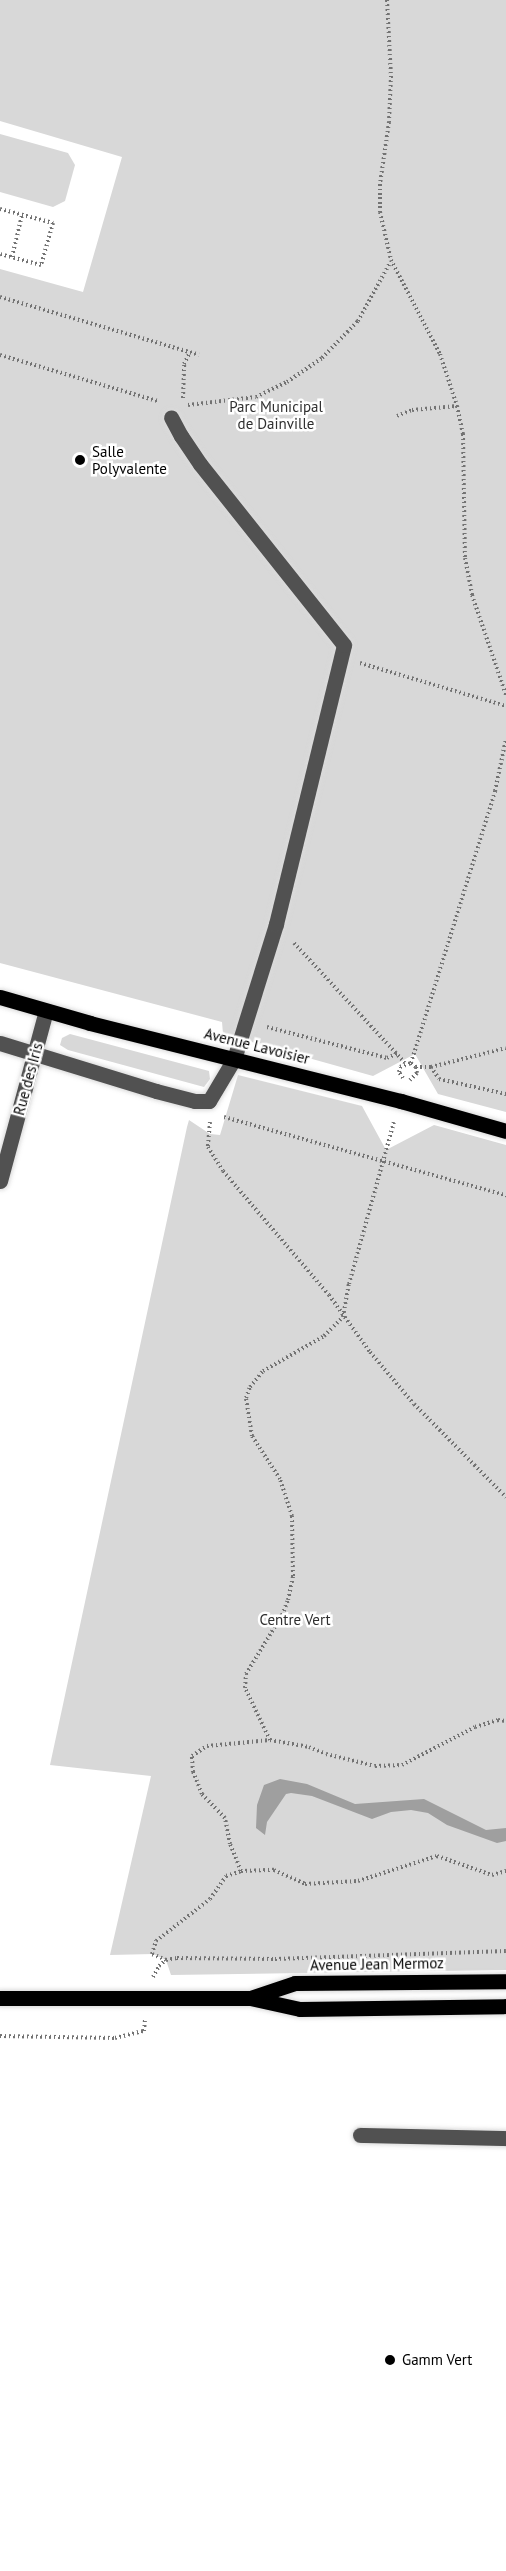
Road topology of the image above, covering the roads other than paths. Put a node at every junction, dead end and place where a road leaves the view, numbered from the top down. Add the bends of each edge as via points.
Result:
1 (171, 417) dead end
2 (0, 997) edge
3 (45, 1011) junction
4 (0, 1042) edge
5 (35, 1053) junction
6 (234, 1059) junction
7 (506, 1131) edge
8 (0, 1181) edge
9 (506, 1981) edge
10 (0, 1998) edge
11 (250, 1998) junction
12 (506, 2006) edge
13 (360, 2134) dead end
14 (506, 2138) edge

1 - 6 street via 200,464 344,645 276,924
2 - 3 main road, Avenue Lavoisier
3 - 5 street, Rue des Iris
3 - 6 main road, Avenue Lavoisier
4 - 5 street
5 - 6 street via 195,1101 209,1101
5 - 8 street, Rue des Iris
6 - 7 main road, Avenue Lavoisier
9 - 11 main road, Avenue Jean Mermoz via 295,1983
10 - 11 main road, Avenue Jean Mermoz
11 - 12 main road, Avenue Jean Mermoz via 300,2009
13 - 14 street

